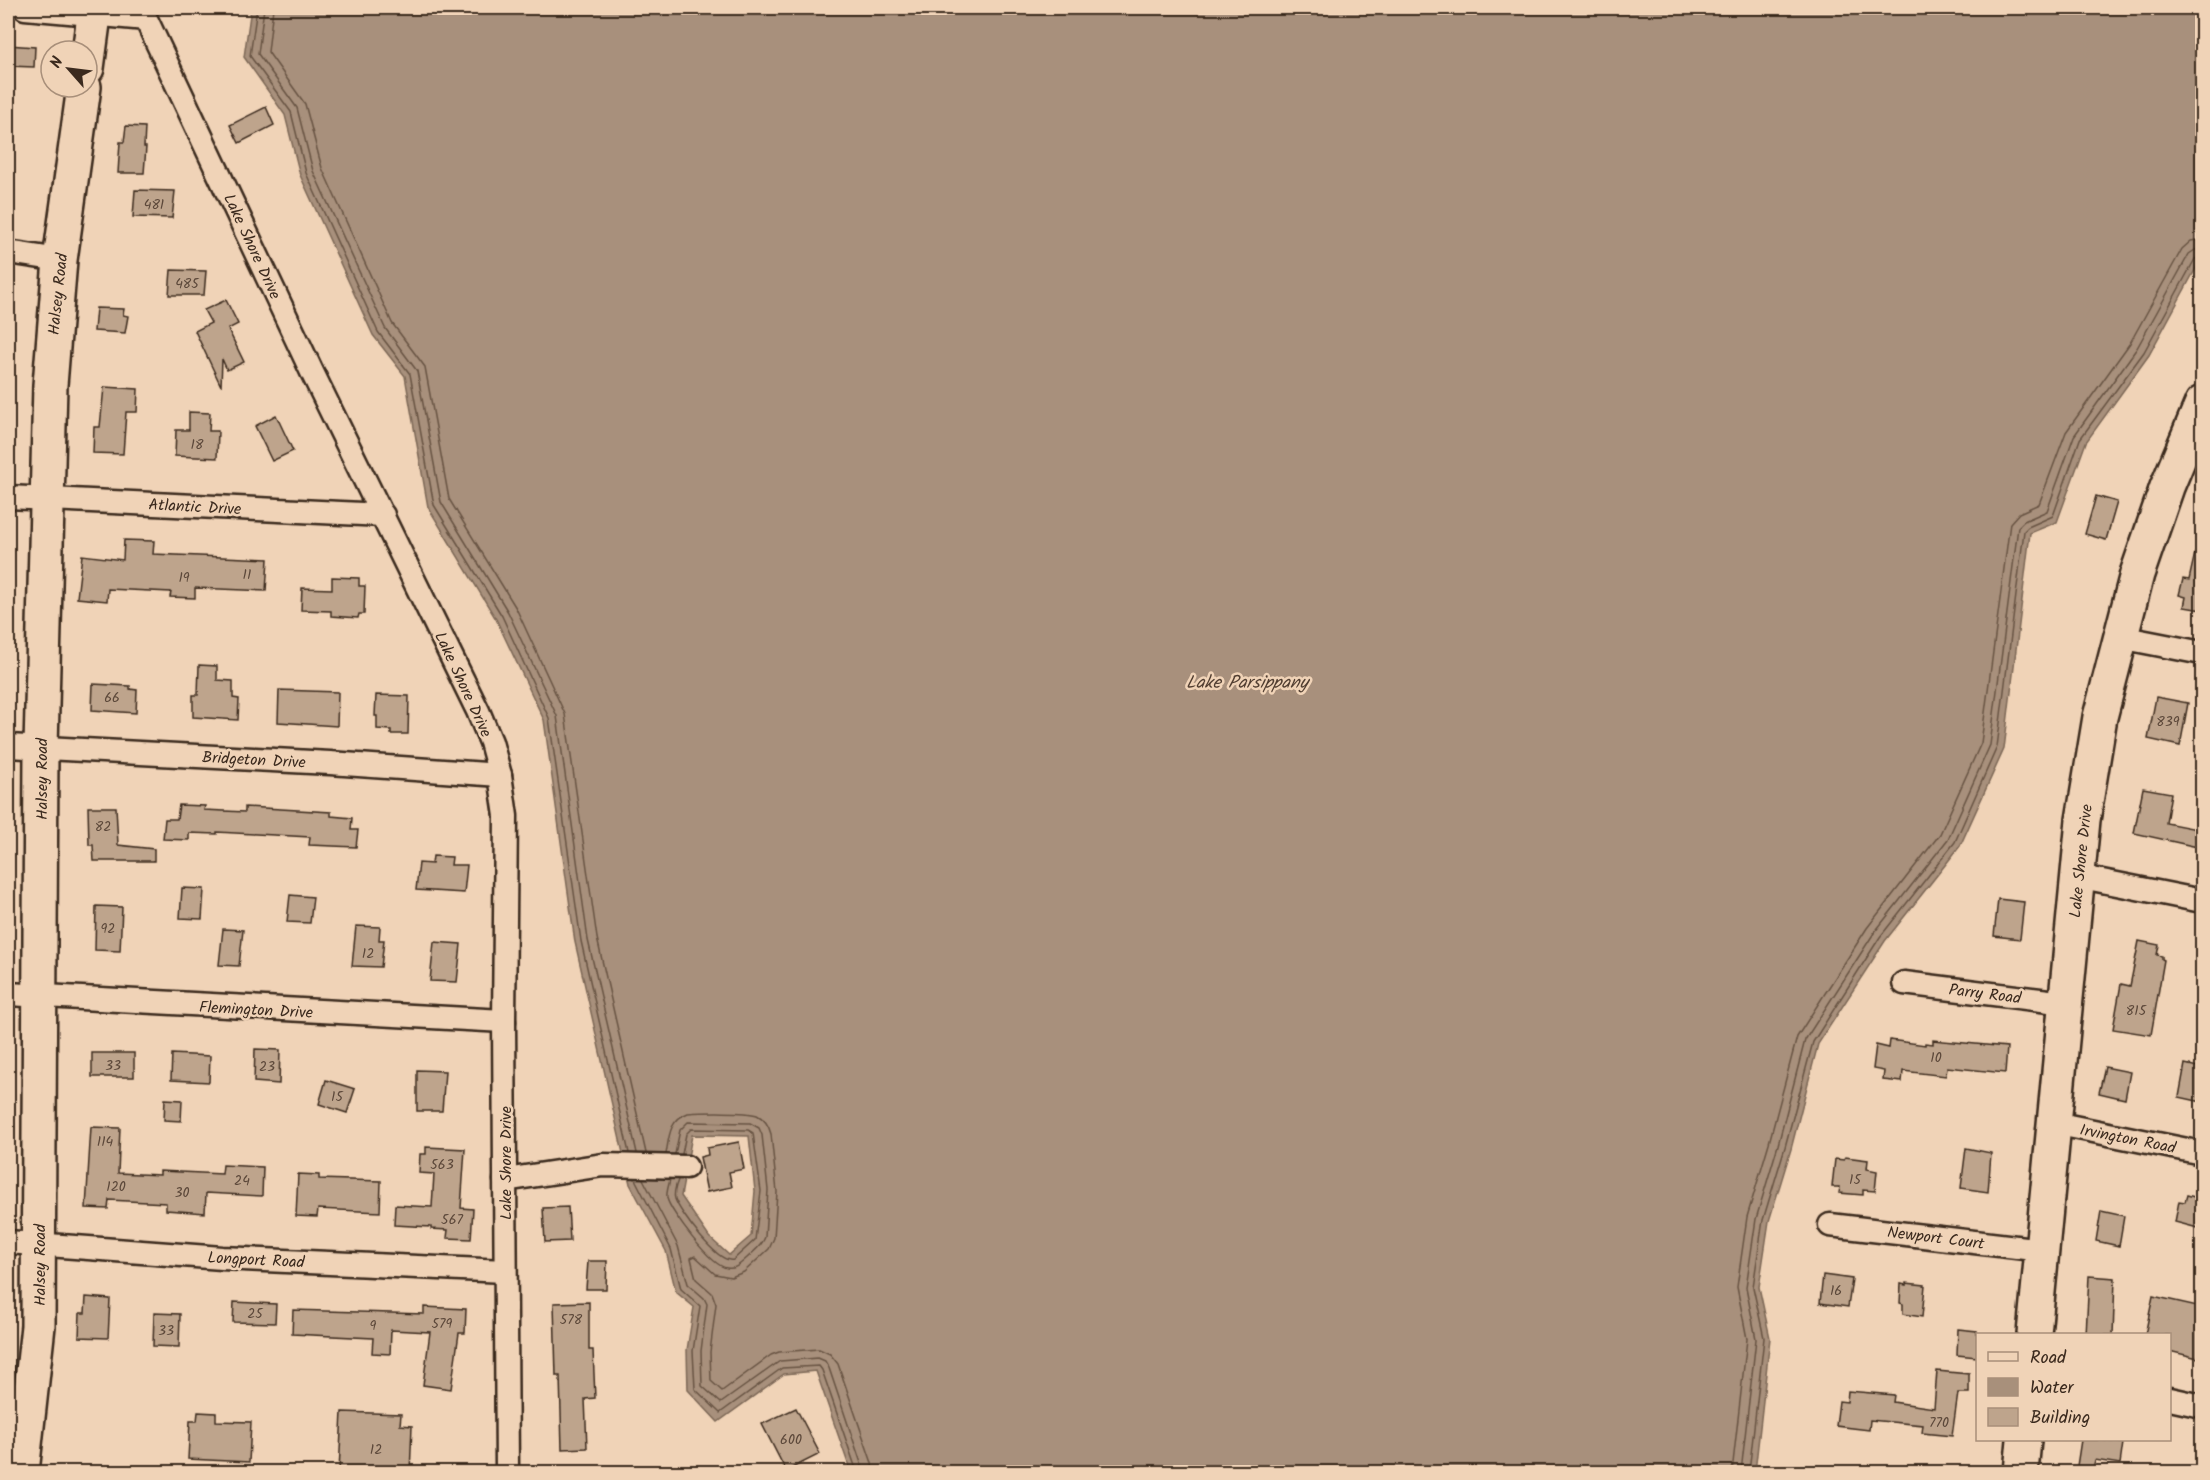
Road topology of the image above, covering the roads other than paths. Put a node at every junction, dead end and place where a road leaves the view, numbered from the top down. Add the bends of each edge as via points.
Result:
1 (25, 8) edge
2 (95, 11) edge
3 (91, 39) edge
4 (82, 99) edge
5 (8, 252) edge
6 (60, 260) junction
7 (2202, 403) edge
8 (8, 497) edge
9 (46, 499) junction
10 (383, 515) junction
11 (2120, 637) junction
12 (2202, 653) edge
13 (8, 746) edge
14 (40, 747) junction
15 (500, 775) junction
16 (2077, 876) junction
17 (2202, 901) edge
18 (1905, 983) dead end
19 (8, 994) edge
20 (40, 996) junction
21 (2065, 1002) junction
22 (504, 1021) junction
23 (2054, 1123) junction
24 (2202, 1153) edge
25 (686, 1167) dead end
26 (505, 1180) junction
27 (1830, 1225) dead end
28 (23, 1243) edge
29 (2042, 1250) junction
30 (505, 1271) junction
31 (2034, 1333) edge
32 (2171, 1399) edge
33 (2202, 1406) edge
34 (2024, 1441) edge
35 (22, 1473) edge
36 (507, 1473) edge
37 (2021, 1473) edge

1 - 2 street
2 - 3 street
2 - 10 street, Lake Shore Drive via 146,20
4 - 6 street, Halsey Road
5 - 6 street
6 - 9 street, Halsey Road
7 - 11 street, Lake Shore Drive via 2167,487
8 - 9 street, Atlantic Drive
9 - 10 street, Atlantic Drive
9 - 14 street, Halsey Road
10 - 15 street, Lake Shore Drive via 478,711
11 - 12 street
11 - 16 street, Lake Shore Drive via 2100,717
13 - 14 street, Bridgeton Drive
14 - 15 street, Bridgeton Drive
14 - 20 street, Halsey Road
15 - 22 street, Lake Shore Drive via 506,816
16 - 17 street
16 - 21 street, Lake Shore Drive
18 - 21 street, Parry Road
19 - 20 street, Flemington Drive
20 - 22 street, Flemington Drive
20 - 28 street, Halsey Road
21 - 23 street, Lake Shore Drive
22 - 26 street, Lake Shore Drive
23 - 24 street, Irvington Road
23 - 29 street, Lake Shore Drive
25 - 26 street via 603,1165
26 - 30 street, Lake Shore Drive
27 - 29 street, Newport Court
28 - 30 street, Longport Road via 222,1258
28 - 35 street, Halsey Road via 38,1326
29 - 31 street, Lake Shore Drive
30 - 36 street, Lake Shore Drive
32 - 33 street
34 - 37 street

